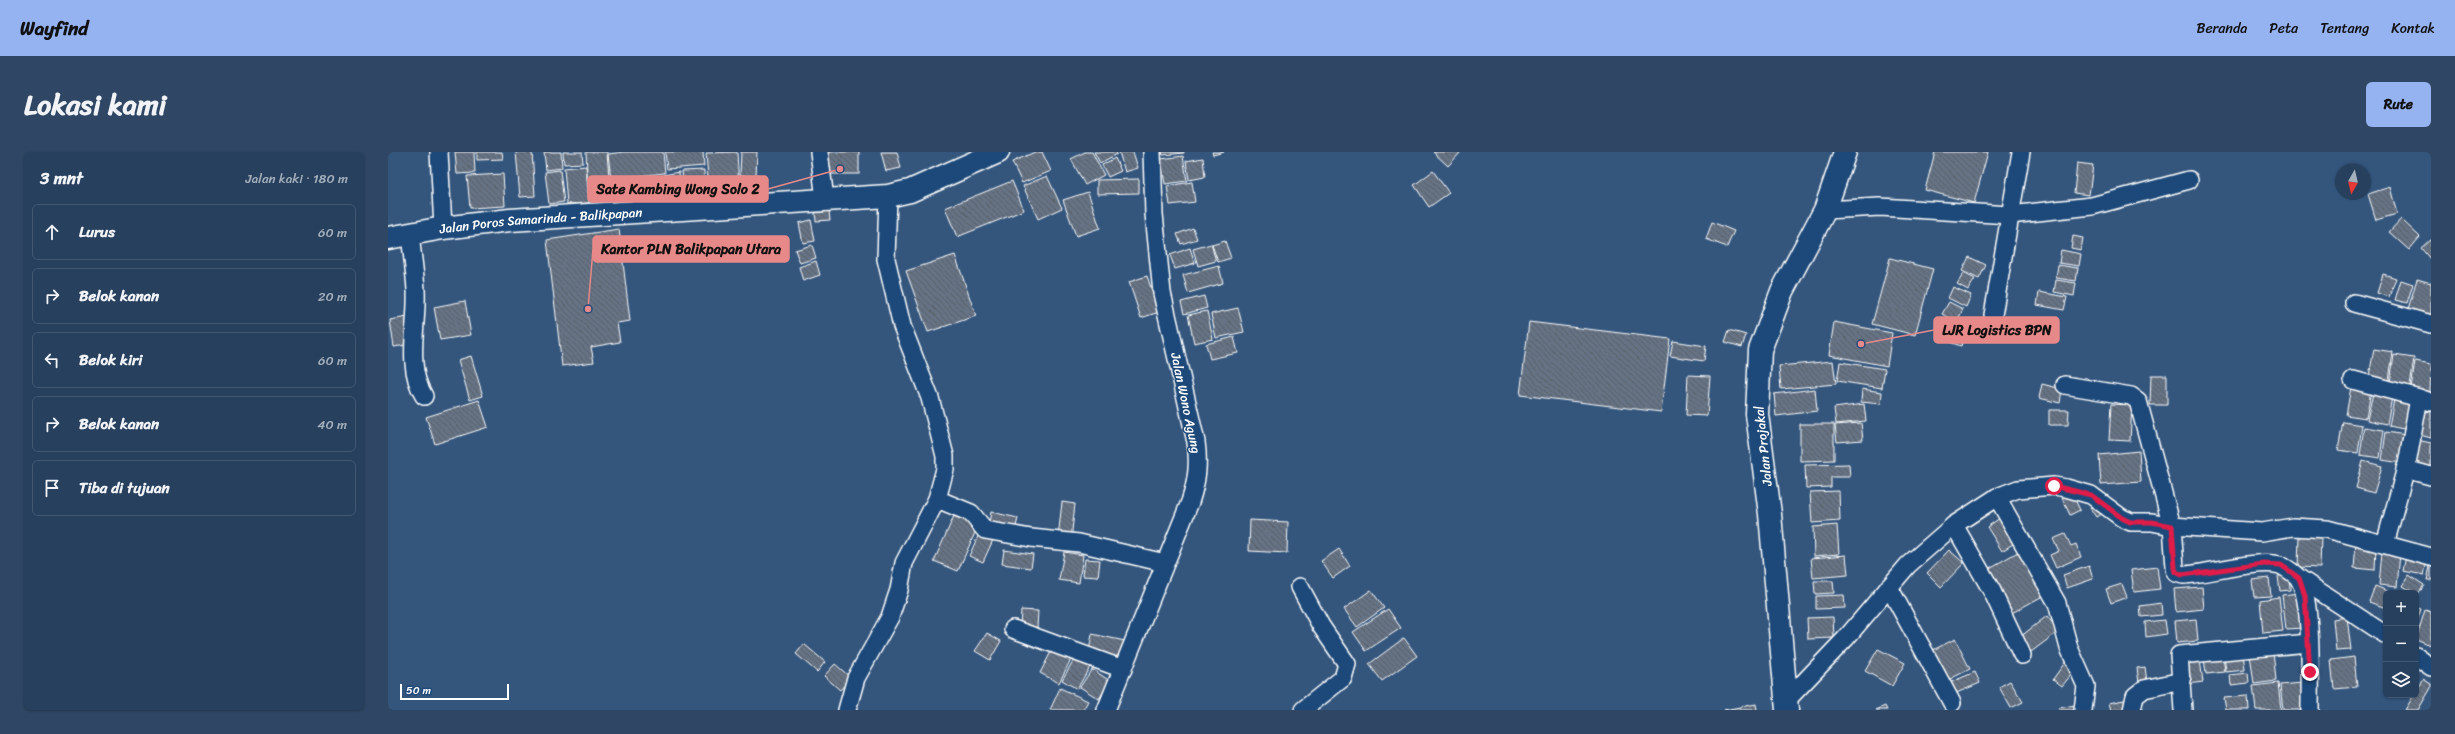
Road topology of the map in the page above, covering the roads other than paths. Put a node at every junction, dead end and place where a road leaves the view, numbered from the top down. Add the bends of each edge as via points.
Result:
1 (439, 152) edge
2 (819, 152) edge
3 (998, 152) edge
4 (1152, 152) edge
5 (1845, 152) edge
6 (2021, 152) edge
7 (2189, 180) dead end
8 (888, 196) junction
9 (825, 199) junction
10 (1825, 210) junction
11 (2010, 214) junction
12 (443, 228) junction
13 (410, 235) junction
14 (388, 238) edge
15 (2354, 303) dead end
16 (1993, 315) dead end
17 (2431, 324) edge
18 (2353, 380) dead end
19 (2065, 385) dead end
20 (424, 396) dead end
21 (2425, 400) edge
22 (2405, 469) junction
23 (2431, 476) edge
24 (1996, 497) junction
25 (937, 499) junction
26 (1954, 525) junction
27 (2172, 526) junction
28 (2385, 544) junction
29 (2431, 557) edge
30 (1166, 563) junction
31 (2299, 578) junction
32 (1300, 587) dead end
33 (1889, 587) junction
34 (1013, 629) dead end
35 (2383, 633) edge
36 (2309, 643) junction
37 (2022, 655) dead end
38 (2419, 658) edge
39 (2431, 667) edge
40 (1123, 669) junction
41 (2182, 681) junction
42 (1952, 703) dead end
43 (1787, 705) edge
44 (848, 710) edge
45 (1106, 710) edge
46 (1303, 710) edge
47 (2083, 710) edge
48 (2132, 710) edge
49 (2183, 710) edge
50 (2310, 710) edge

1 - 12 street
2 - 9 street
3 - 8 main road, Jalan Poros Samarinda - Balikpapan via 910,191
4 - 30 street, Jalan Wono Agung via 1154,214 1162,293 1199,462 1190,502
5 - 10 main road, Jalan Projakal
6 - 11 street
7 - 11 street via 2092,206
8 - 9 main road, Jalan Poros Samarinda - Balikpapan
8 - 25 street via 886,259 902,326 930,398 945,456 945,469
9 - 12 main road, Jalan Poros Samarinda - Balikpapan via 510,220
10 - 11 street via 1880,207
10 - 43 main road, Jalan Projakal via 1782,290 1760,350 1757,414 1770,514
11 - 16 street
12 - 13 main road, Jalan Poros Samarinda - Balikpapan
13 - 14 main road, Jalan Poros Samarinda - Balikpapan
13 - 20 street via 416,290 416,376
15 - 17 street
18 - 21 street
19 - 27 street via 2130,396 2138,401
21 - 22 street
22 - 23 street
22 - 28 street
24 - 26 street
24 - 27 street via 2018,489 2054,486 2091,495 2130,522 2152,522
24 - 47 street via 2057,603 2069,648 2086,686
25 - 30 street via 971,513 986,530 1079,543
25 - 44 street via 904,563 890,617 856,678
26 - 33 street via 1908,565
26 - 37 street via 1992,591
27 - 28 street via 2262,532 2293,527 2327,529
27 - 31 street via 2175,568 2176,572 2182,575 2264,564 2281,565
28 - 29 street
30 - 40 street, Jalan Wono Agung
31 - 35 street
31 - 36 street via 2305,596
32 - 46 street via 1321,626 1347,664 1343,678
33 - 42 street
33 - 43 street
34 - 40 street
36 - 41 street via 2180,654
36 - 50 street
38 - 39 street
40 - 45 street, Jalan Wono Agung
41 - 48 street via 2144,690 2135,696
41 - 49 street

